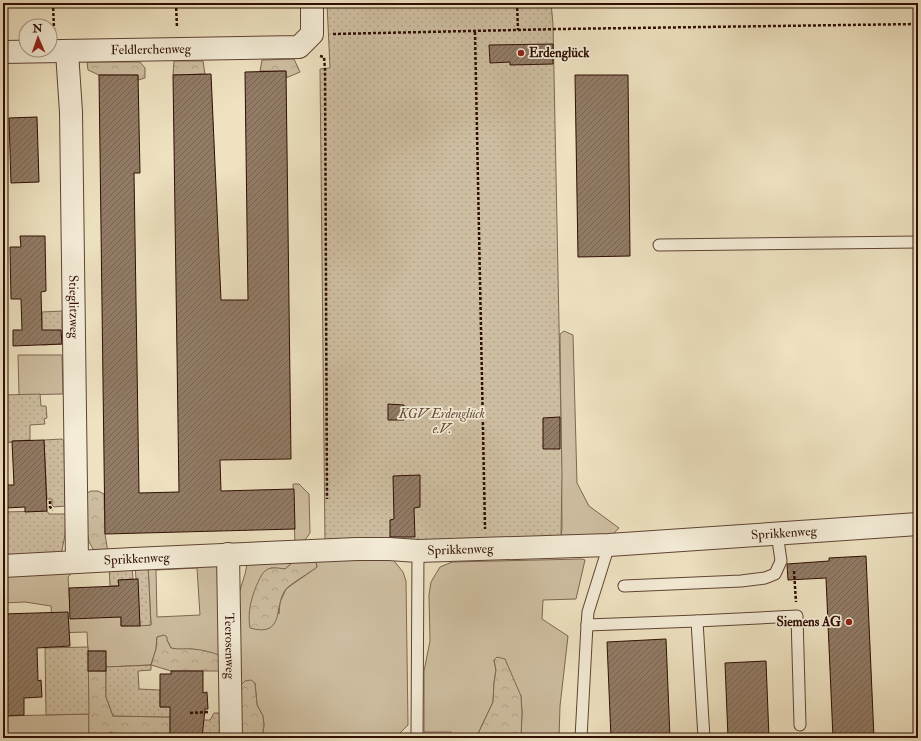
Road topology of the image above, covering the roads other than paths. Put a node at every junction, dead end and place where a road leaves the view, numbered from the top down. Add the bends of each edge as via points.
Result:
1 (312, 3) edge
2 (3, 52) edge
3 (61, 52) junction
4 (918, 242) edge
5 (659, 245) dead end
6 (918, 524) edge
7 (777, 533) junction
8 (609, 545) junction
9 (418, 551) junction
10 (228, 554) junction
11 (77, 562) junction
12 (3, 566) edge
13 (624, 586) dead end
14 (697, 620) junction
15 (587, 625) junction
16 (800, 725) dead end
17 (231, 738) edge
18 (417, 738) edge
19 (582, 738) edge
20 (704, 738) edge

1 - 3 street, Feldlerchenweg via 306,40
2 - 3 street, Feldlerchenweg
3 - 11 street, Stieglitzweg via 70,85
4 - 5 lane
6 - 7 street, Sprikkenweg
7 - 8 street, Sprikkenweg
7 - 13 lane via 781,561 775,574 765,578
8 - 9 street, Sprikkenweg
8 - 15 lane via 588,612
9 - 10 street, Sprikkenweg via 357,549
9 - 18 lane
10 - 11 street, Sprikkenweg
10 - 17 street, Teerosenweg
11 - 12 street, Sprikkenweg
14 - 15 lane
14 - 16 lane via 797,616
14 - 20 lane
15 - 19 lane

